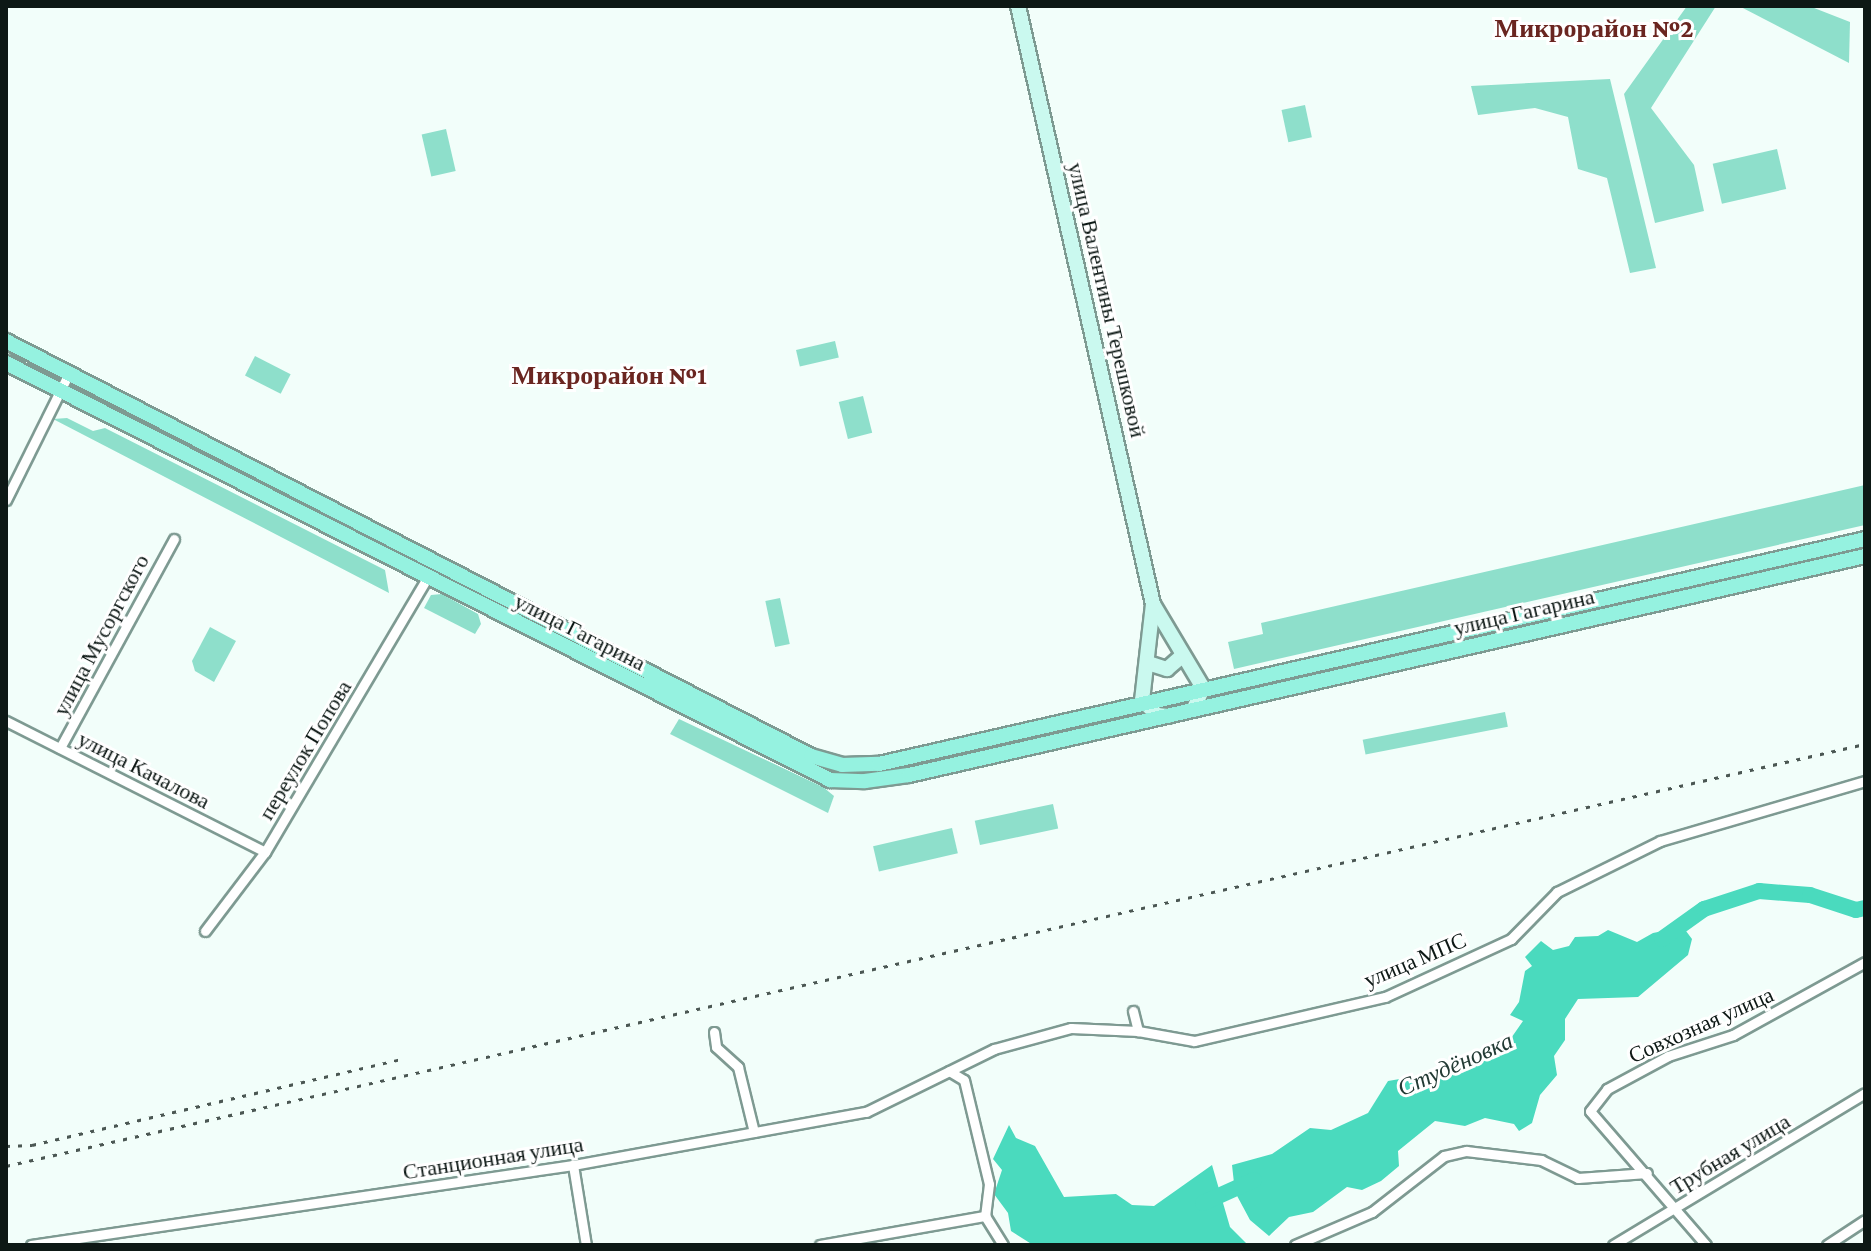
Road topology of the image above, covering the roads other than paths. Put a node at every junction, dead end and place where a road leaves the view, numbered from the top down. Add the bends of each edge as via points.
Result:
1 (1018, 6) edge
2 (6, 341) edge
3 (6, 363) edge
4 (69, 373) junction
5 (60, 391) junction
6 (6, 500) edge
7 (174, 539) dead end
8 (1865, 539) edge
9 (1865, 556) edge
10 (426, 580) junction
11 (1545, 611) junction
12 (1155, 612) junction
13 (1550, 628) junction
14 (1182, 656) junction
15 (1148, 663) junction
16 (637, 666) junction
17 (629, 681) junction
18 (1203, 688) junction
19 (1142, 700) junction
20 (1193, 710) junction
21 (1168, 716) junction
22 (6, 721) edge
23 (60, 748) junction
24 (1865, 781) edge
25 (265, 852) junction
26 (205, 931) dead end
27 (1865, 962) edge
28 (1133, 1011) dead end
29 (1138, 1031) junction
30 (714, 1032) dead end
31 (949, 1071) junction
32 (1865, 1093) edge
33 (754, 1132) junction
34 (573, 1165) junction
35 (1647, 1173) junction
36 (1676, 1207) junction
37 (985, 1216) junction
38 (1865, 1220) edge
39 (128, 1233) junction
40 (31, 1245) edge
41 (129, 1245) edge
42 (586, 1245) edge
43 (820, 1245) edge
44 (1003, 1245) edge
45 (1295, 1245) edge
46 (1613, 1245) edge
47 (1706, 1245) edge
48 (1827, 1245) edge

1 - 12 main road, улица Валентины Терешковой
2 - 4 main road, улица Гагарина
3 - 5 main road, улица Гагарина
4 - 5 street
4 - 16 main road, улица Гагарина
5 - 6 street
5 - 10 main road, улица Гагарина
7 - 23 street, улица Мусоргского
8 - 11 main road, улица Гагарина
9 - 13 main road, улица Гагарина
10 - 17 main road, улица Гагарина
10 - 25 street, переулок Попова
11 - 13 main road
11 - 18 main road, улица Гагарина
12 - 14 main road
12 - 15 main road
13 - 20 main road, улица Гагарина
14 - 15 main road via 1167,669
14 - 18 main road
15 - 19 main road
16 - 17 main road
16 - 19 main road, улица Гагарина via 811,756 842,765 879,764
17 - 21 main road, улица Гагарина via 830,780 909,775
18 - 19 main road, улица Гагарина
18 - 20 main road
19 - 21 main road via 1148,709
20 - 21 main road, улица Гагарина
22 - 23 street, улица Качалова
23 - 25 street, улица Качалова
24 - 29 street, улица МПС via 1660,841 1557,892 1511,939 1385,997 1194,1041
25 - 26 street, переулок Попова
27 - 35 street, Совхозная улица via 1733,1035 1668,1056 1607,1089 1590,1111
28 - 29 street
29 - 31 street, улица МПС via 1071,1028 994,1049
30 - 33 street via 716,1047 738,1067
31 - 33 street, Станционная улица via 866,1112
31 - 37 street via 964,1080 983,1149 989,1184
32 - 36 street, Трубная улица
33 - 34 street, Станционная улица
34 - 39 street, Станционная улица
34 - 42 street
35 - 36 street
35 - 45 street via 1578,1178 1541,1160 1466,1151 1444,1156 1372,1212
36 - 46 street, Трубная улица
36 - 47 street
37 - 43 street
37 - 44 street
38 - 48 street
39 - 40 street, Станционная улица
39 - 41 street

